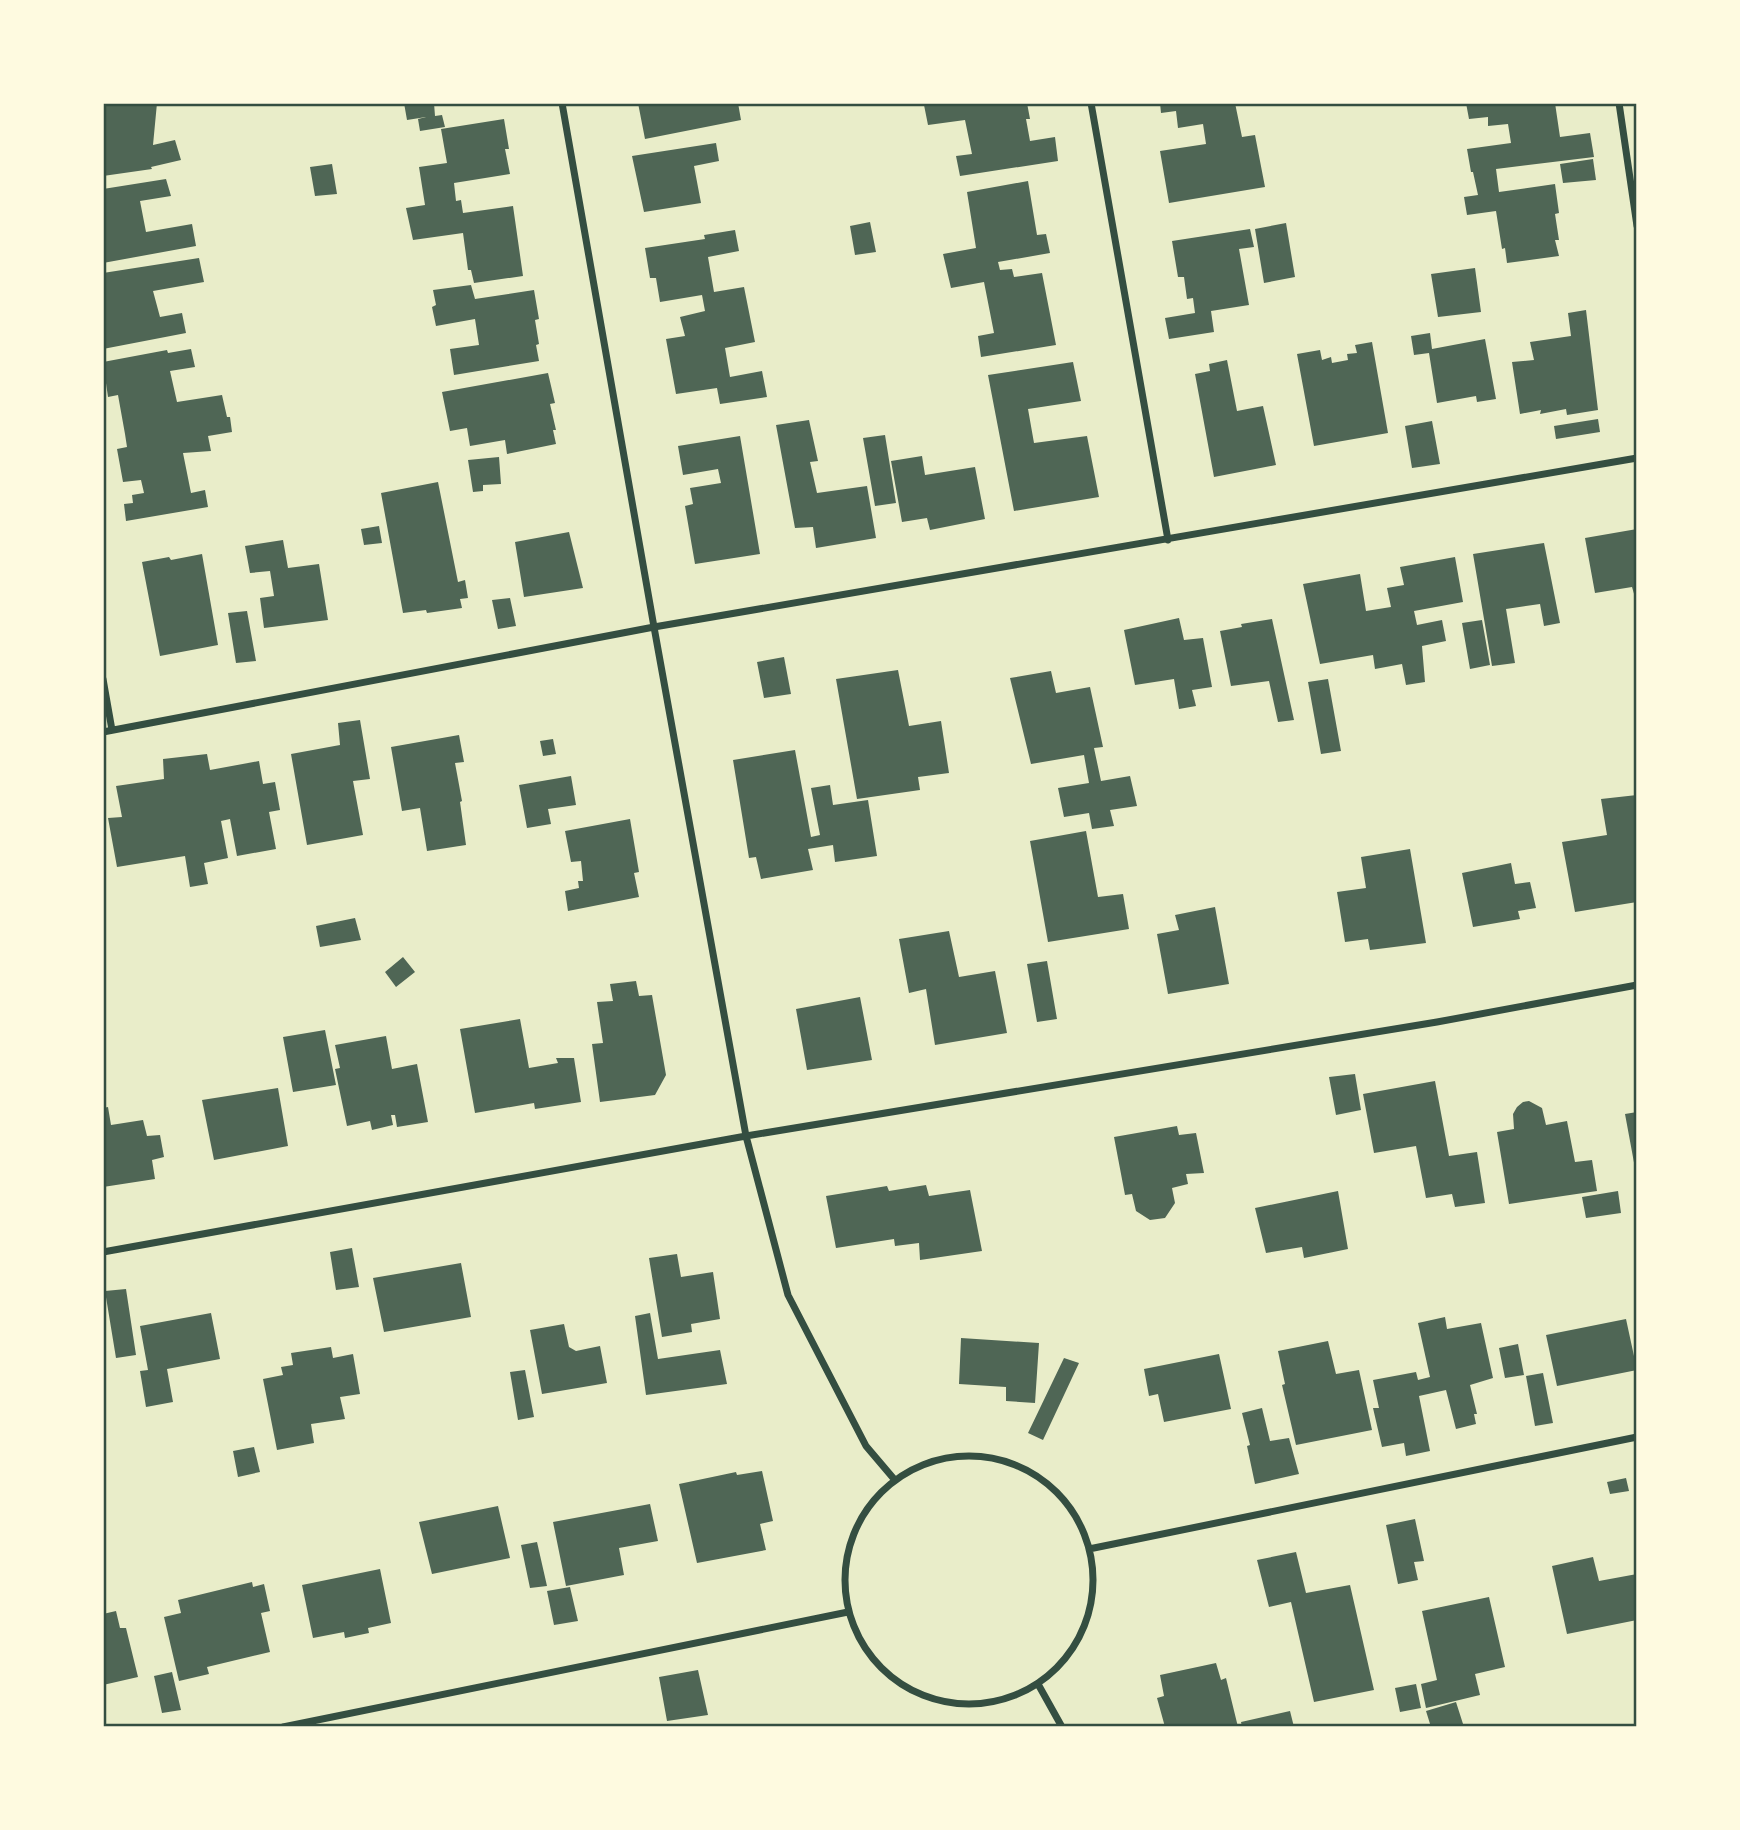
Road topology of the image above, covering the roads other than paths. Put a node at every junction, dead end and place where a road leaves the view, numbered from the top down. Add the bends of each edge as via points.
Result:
1 (562, 103) edge
2 (1091, 103) edge
3 (1619, 103) edge
4 (1637, 226) edge
5 (1637, 458) edge
6 (1168, 540) junction
7 (654, 627) junction
8 (103, 679) edge
9 (112, 730) junction
10 (103, 732) edge
11 (1637, 985) edge
12 (746, 1136) junction
13 (103, 1252) edge
14 (1637, 1437) edge
15 (894, 1479) junction
16 (1089, 1549) junction
17 (848, 1612) junction
18 (1038, 1684) junction
19 (283, 1727) edge
20 (1062, 1727) edge

1 - 7 street
2 - 6 street
3 - 4 street
5 - 6 street
6 - 7 street
7 - 9 street
7 - 12 street
8 - 9 street
9 - 10 street
11 - 12 street
12 - 13 street
12 - 15 street via 788,1295 866,1446
14 - 16 street
15 - 16 street via 939,1459 977,1456 1013,1464 1046,1482 1071,1509
15 - 17 street via 874,1499 853,1533 844,1572
16 - 18 street via 1094,1582 1087,1621 1068,1657
17 - 18 street via 864,1648 890,1677 925,1697 963,1705 1002,1701
17 - 19 street
18 - 20 street

